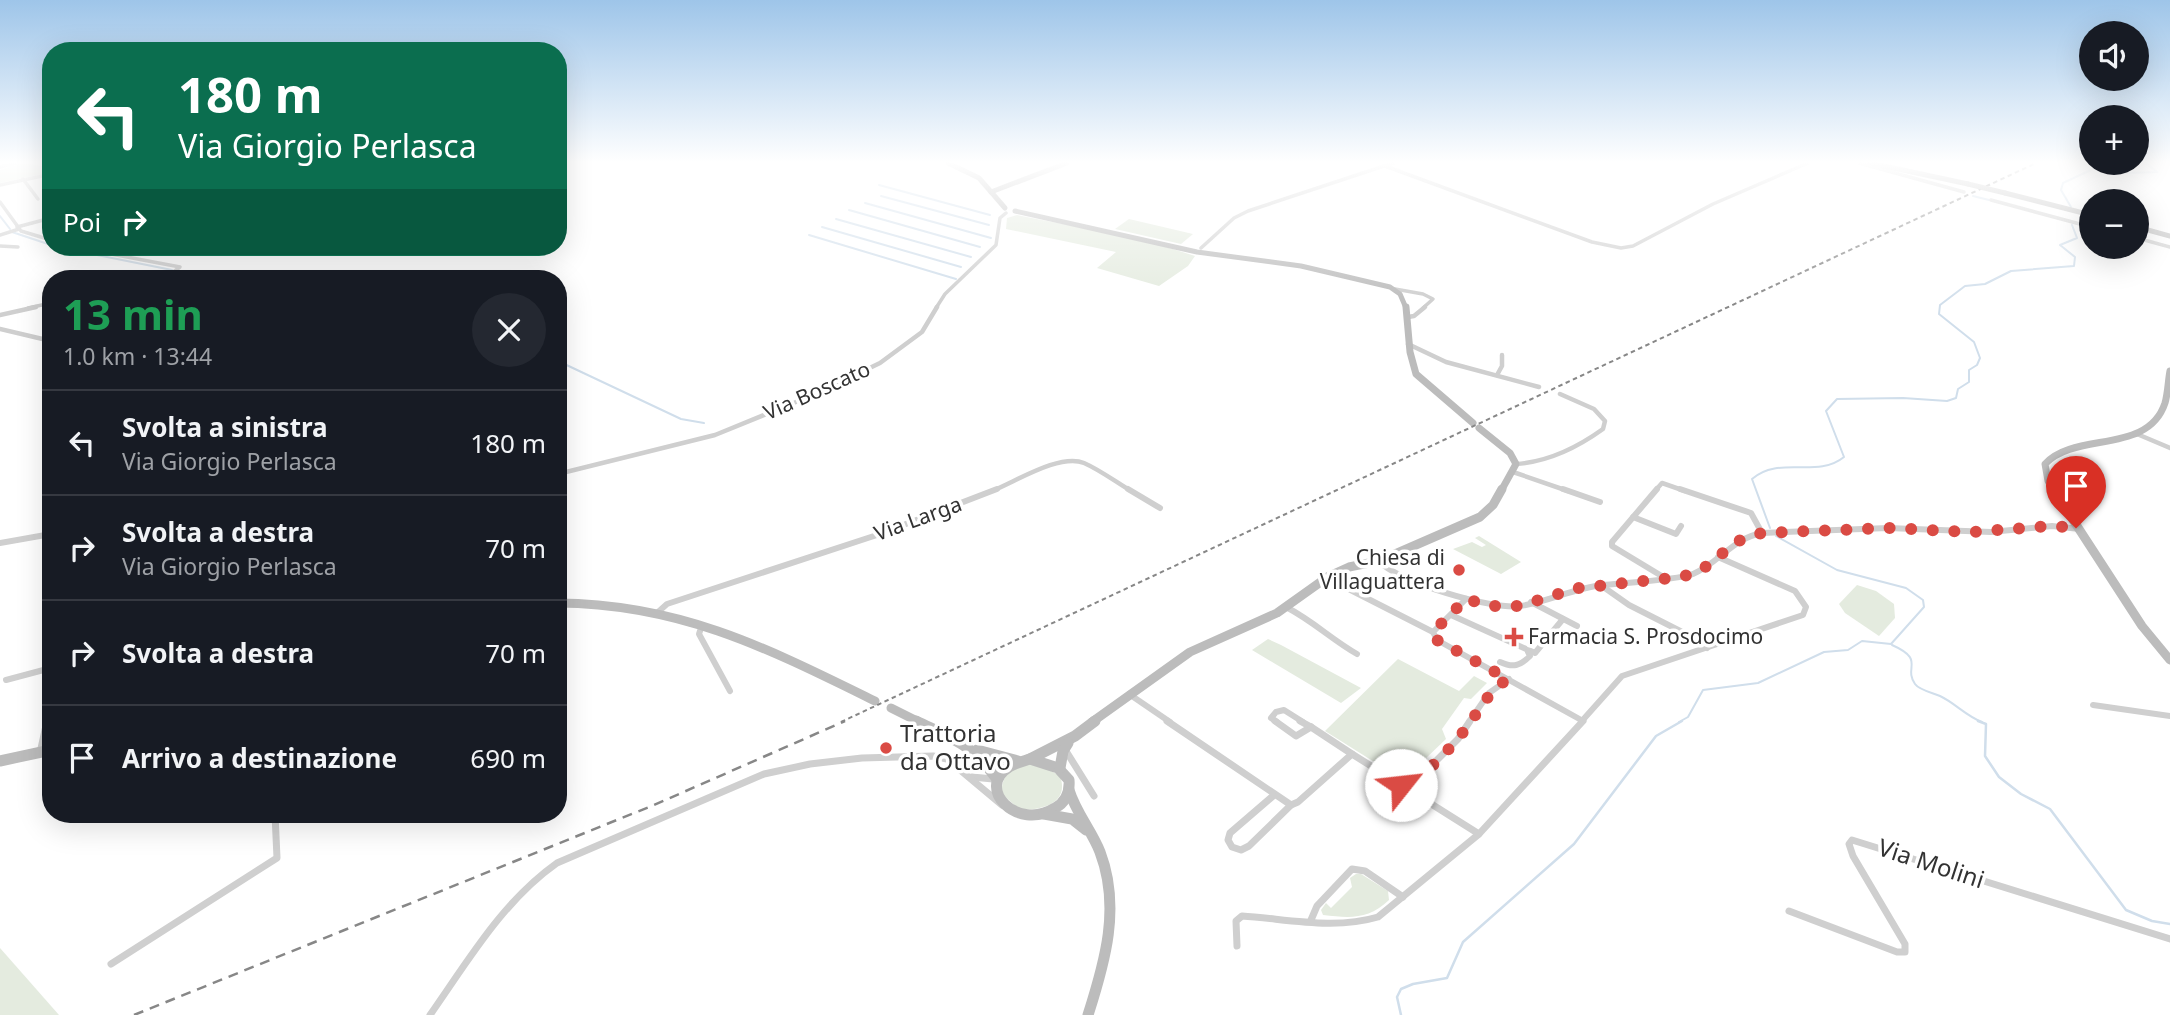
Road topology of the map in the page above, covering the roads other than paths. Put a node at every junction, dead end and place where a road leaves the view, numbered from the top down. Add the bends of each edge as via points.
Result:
1 (6, 210) edge
2 (1005, 210) edge
3 (1009, 210) edge
4 (1250, 210) edge
5 (1506, 210) edge
6 (1701, 210) edge
7 (2029, 210) edge
8 (42, 221) edge
9 (2069, 221) joint
10 (2078, 223) edge
11 (18, 228) junction
12 (2149, 230) edge
13 (0, 235) edge
14 (2170, 236) edge
15 (42, 237) edge
16 (2149, 241) edge
17 (0, 246) edge
18 (18, 247) dead end
19 (2170, 247) edge
20 (1202, 250) junction
21 (126, 256) edge
22 (176, 270) edge
23 (1395, 289) junction
24 (42, 305) edge
25 (0, 315) edge
26 (1408, 317) junction
27 (0, 329) edge
28 (42, 339) edge
29 (1408, 344) junction
30 (1502, 355) dead end
31 (2170, 371) edge
32 (1497, 375) junction
33 (1539, 387) dead end
34 (1560, 394) dead end
35 (2137, 434) junction
36 (2170, 448) edge
37 (1515, 468) junction
38 (567, 472) edge
39 (1600, 502) dead end
40 (1160, 508) dead end
41 (1633, 517) junction
42 (1681, 526) dead end
43 (2080, 528) junction
44 (1762, 533) junction
45 (42, 536) edge
46 (0, 543) edge
47 (1718, 557) junction
48 (1379, 561) junction
49 (1327, 578) junction
50 (1665, 578) junction
51 (1602, 586) junction
52 (1466, 599) junction
53 (567, 603) edge
54 (1531, 603) junction
55 (1286, 607) junction
56 (657, 613) junction
57 (1451, 615) junction
58 (1563, 619) junction
59 (702, 625) junction
60 (1577, 626) dead end
61 (1433, 632) junction
62 (1707, 648) junction
63 (1528, 652) junction
64 (1357, 654) dead end
65 (2170, 660) edge
66 (1500, 662) dead end
67 (42, 670) edge
68 (1508, 679) junction
69 (6, 680) dead end
70 (730, 691) dead end
71 (1129, 694) junction
72 (875, 701) dead end
73 (2093, 705) dead end
74 (891, 708) dead end
75 (2170, 716) edge
76 (1583, 721) junction
77 (1311, 727) junction
78 (1062, 747) junction
79 (970, 748) junction
80 (42, 752) edge
81 (1352, 754) junction
82 (1024, 760) junction
83 (0, 761) edge
84 (987, 764) junction
85 (1060, 768) junction
86 (969, 776) junction
87 (997, 779) junction
88 (1408, 789) junction
89 (1069, 790) junction
90 (1094, 796) dead end
91 (1273, 796) junction
92 (1291, 805) junction
93 (1004, 807) junction
94 (1043, 814) junction
95 (275, 823) edge
96 (1479, 834) junction
97 (1091, 835) junction
98 (1403, 897) junction
99 (1789, 911) dead end
100 (1311, 920) junction
101 (2170, 939) edge
102 (1237, 946) dead end
103 (111, 964) dead end
104 (430, 1015) edge
105 (1088, 1015) edge

1 - 11 street
2 - 38 street, Via Boscato via 996,245 945,294 922,332 880,363 715,435
3 - 20 street via 1197,253
4 - 20 street via 1234,218
5 - 6 street via 1621,248
7 - 9 street
8 - 11 street
9 - 10 street
11 - 13 street
11 - 15 street
12 - 14 street
16 - 19 street
17 - 18 street
20 - 23 street via 1300,266
21 - 22 street via 180,267
23 - 26 street
23 - 26 street via 1433,299
24 - 25 street
26 - 29 street
27 - 28 street
29 - 32 street via 1446,362
29 - 37 street via 1416,374 1510,453
30 - 32 street
31 - 35 street via 2165,405
32 - 33 street
34 - 37 street via 1594,409 1605,421 1603,429
35 - 36 street
35 - 43 street via 2066,449 2045,464 2048,481
37 - 39 street
37 - 48 street via 1493,505 1480,517
40 - 56 street, Via Larga via 1074,460 945,512 667,604
41 - 42 street via 1676,534
41 - 44 street via 1659,484 1667,483 1751,513
41 - 50 street via 1612,546
43 - 44 street
43 - 65 street via 2142,626
44 - 47 street via 1738,541
45 - 46 street
47 - 50 street via 1693,574
47 - 62 street via 1795,591 1806,607 1798,619
48 - 49 street via 1349,567
48 - 52 street via 1401,576
49 - 55 street
49 - 61 street
50 - 51 street
51 - 54 street via 1578,588
51 - 62 street
52 - 54 street via 1504,607
52 - 57 street
53 - 56 street
54 - 58 street
55 - 64 street
55 - 71 street via 1190,652
56 - 59 street
57 - 61 street
57 - 63 street
58 - 60 street
58 - 63 street via 1535,653
59 - 70 street via 699,634
59 - 72 street via 750,642
61 - 68 street via 1437,640
62 - 76 street via 1622,676
63 - 66 street via 1530,656 1521,666
67 - 69 street
68 - 76 street
68 - 88 street via 1489,693 1458,739
71 - 78 street
71 - 91 street
73 - 75 street
74 - 79 street
76 - 96 street
77 - 77 street via 1296,736 1271,718 1284,710
77 - 81 street
78 - 82 street
78 - 85 street
78 - 90 street
79 - 82 street
79 - 84 street
80 - 83 street
81 - 88 street
81 - 92 street
82 - 85 street via 1041,759
82 - 87 street via 1009,765
84 - 86 street via 981,774
84 - 87 street
85 - 89 street
86 - 87 street
86 - 93 street
86 - 104 street via 947,758 933,756 862,758 780,769 557,863 528,885
87 - 93 street via 996,794
88 - 96 street
89 - 94 street via 1060,805
89 - 97 street
91 - 92 street
91 - 92 street via 1230,833 1232,847 1241,850 1249,846
93 - 94 street via 1022,815
94 - 97 street via 1072,819
95 - 103 street via 277,858
96 - 98 street
97 - 105 street via 1108,874 1112,913
98 - 100 street via 1366,922
98 - 100 street via 1365,871 1352,869 1317,906
99 - 101 street, Via Molini via 1905,952 1905,944 1853,856 1852,840
100 - 102 street via 1242,916 1236,921

